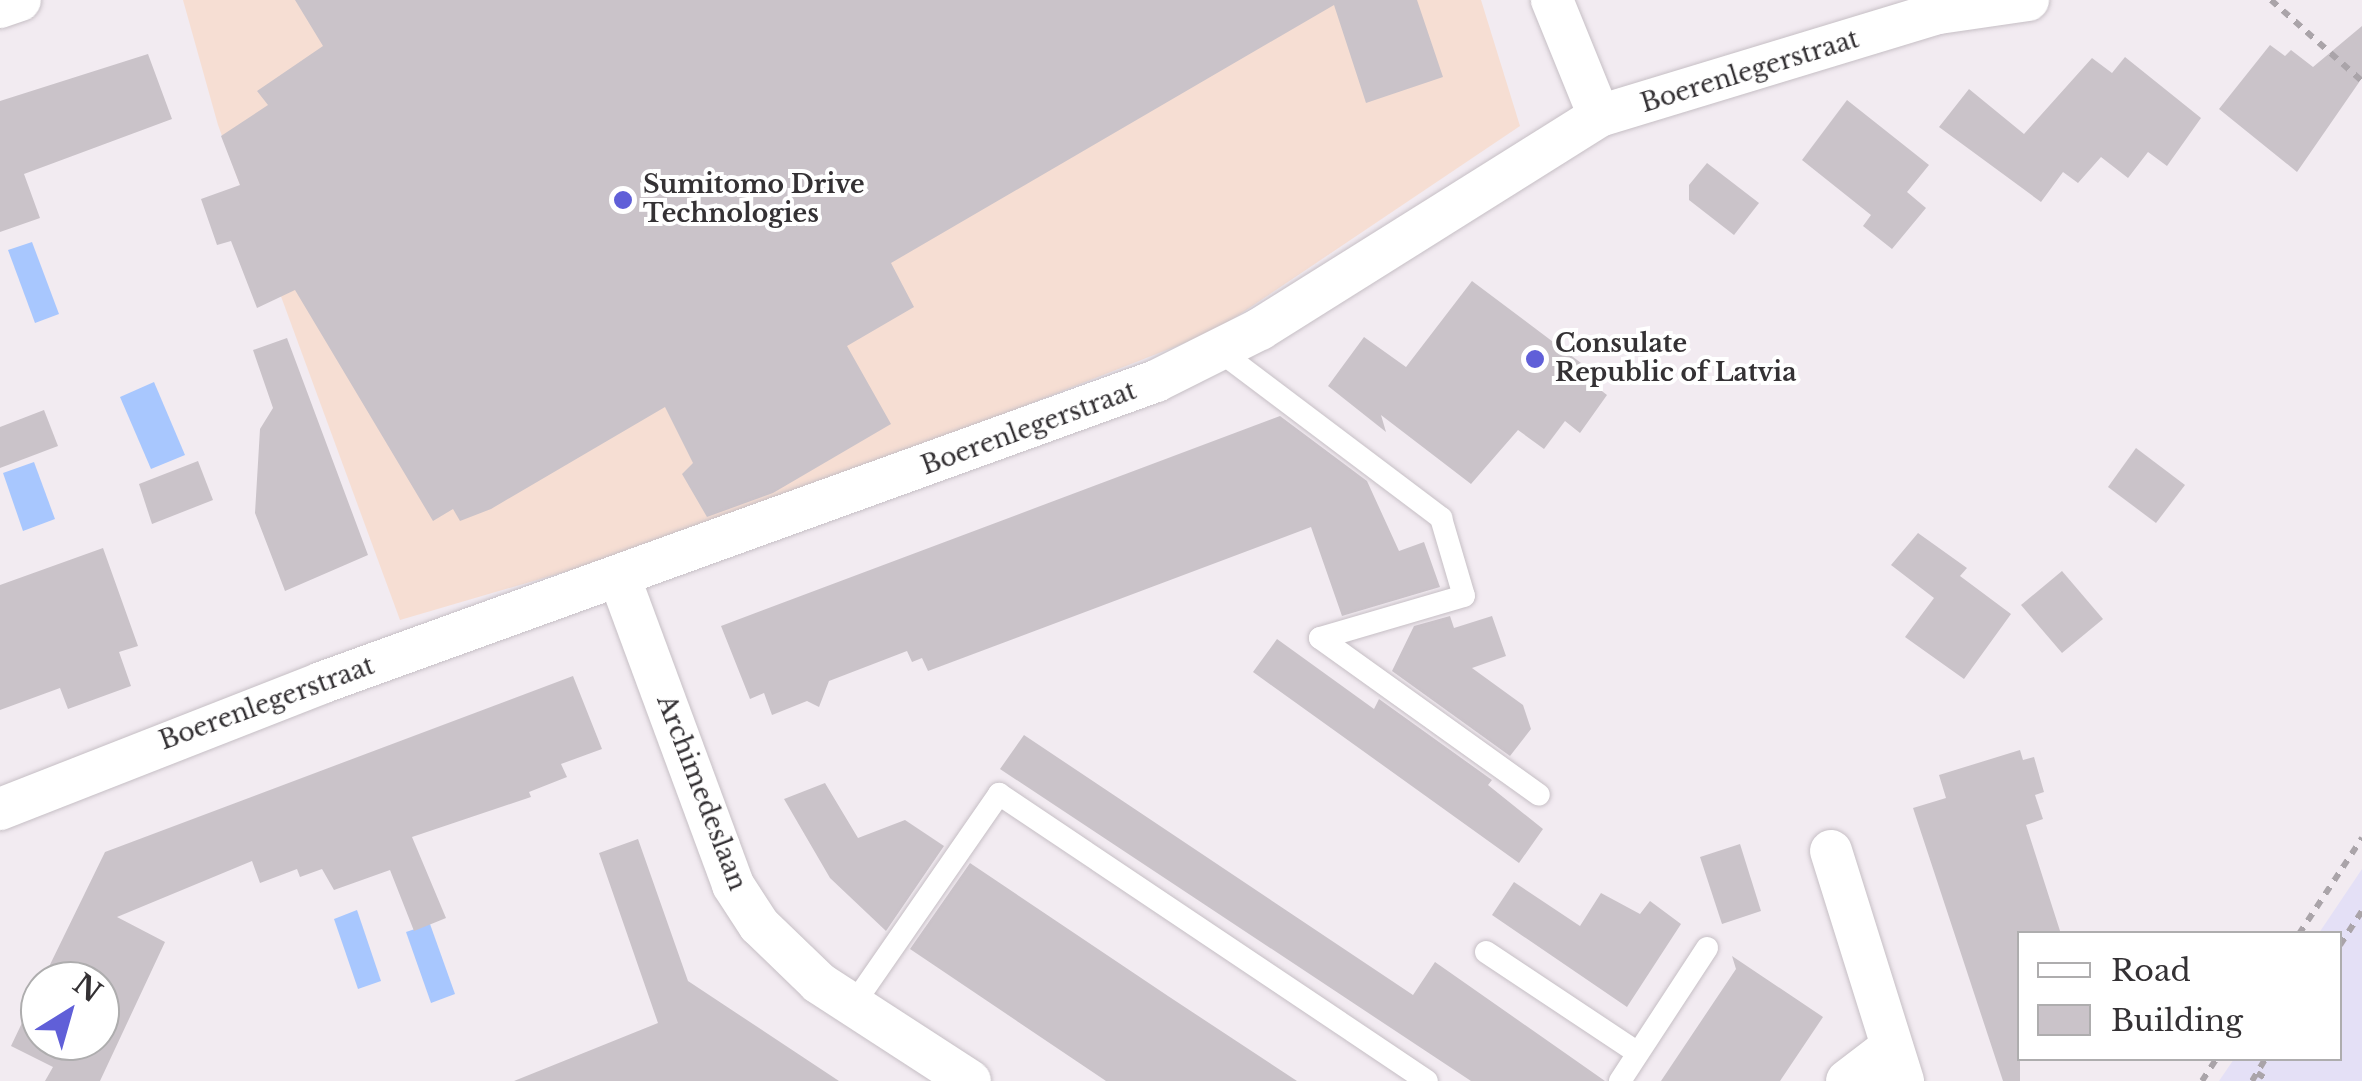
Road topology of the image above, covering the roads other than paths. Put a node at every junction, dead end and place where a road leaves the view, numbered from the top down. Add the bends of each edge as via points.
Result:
1 (20, 0) edge
2 (1552, 0) edge
3 (2028, 0) edge
4 (0, 7) edge
5 (1598, 116) junction
6 (1221, 352) junction
7 (620, 579) junction
8 (1539, 794) dead end
9 (0, 810) edge
10 (1831, 851) dead end
11 (1706, 948) dead end
12 (1486, 952) dead end
13 (853, 1004) junction
14 (1638, 1053) junction
15 (1897, 1065) edge
16 (970, 1081) edge
17 (1427, 1081) edge
18 (1620, 1081) edge
19 (1846, 1081) edge

1 - 4 street
2 - 5 street
3 - 5 street, Boerenlegerstraat via 1940,13
5 - 6 street, Boerenlegerstraat
6 - 7 street, Boerenlegerstraat via 1050,423
6 - 8 lane via 1442,518 1464,596 1320,638
7 - 9 street, Boerenlegerstraat via 321,683
7 - 13 street, Archimedeslaan via 733,885 759,926 819,983
10 - 15 street
11 - 14 lane
12 - 14 lane
13 - 16 street, Archimedeslaan
13 - 17 lane via 998,794
14 - 18 lane
15 - 19 street

